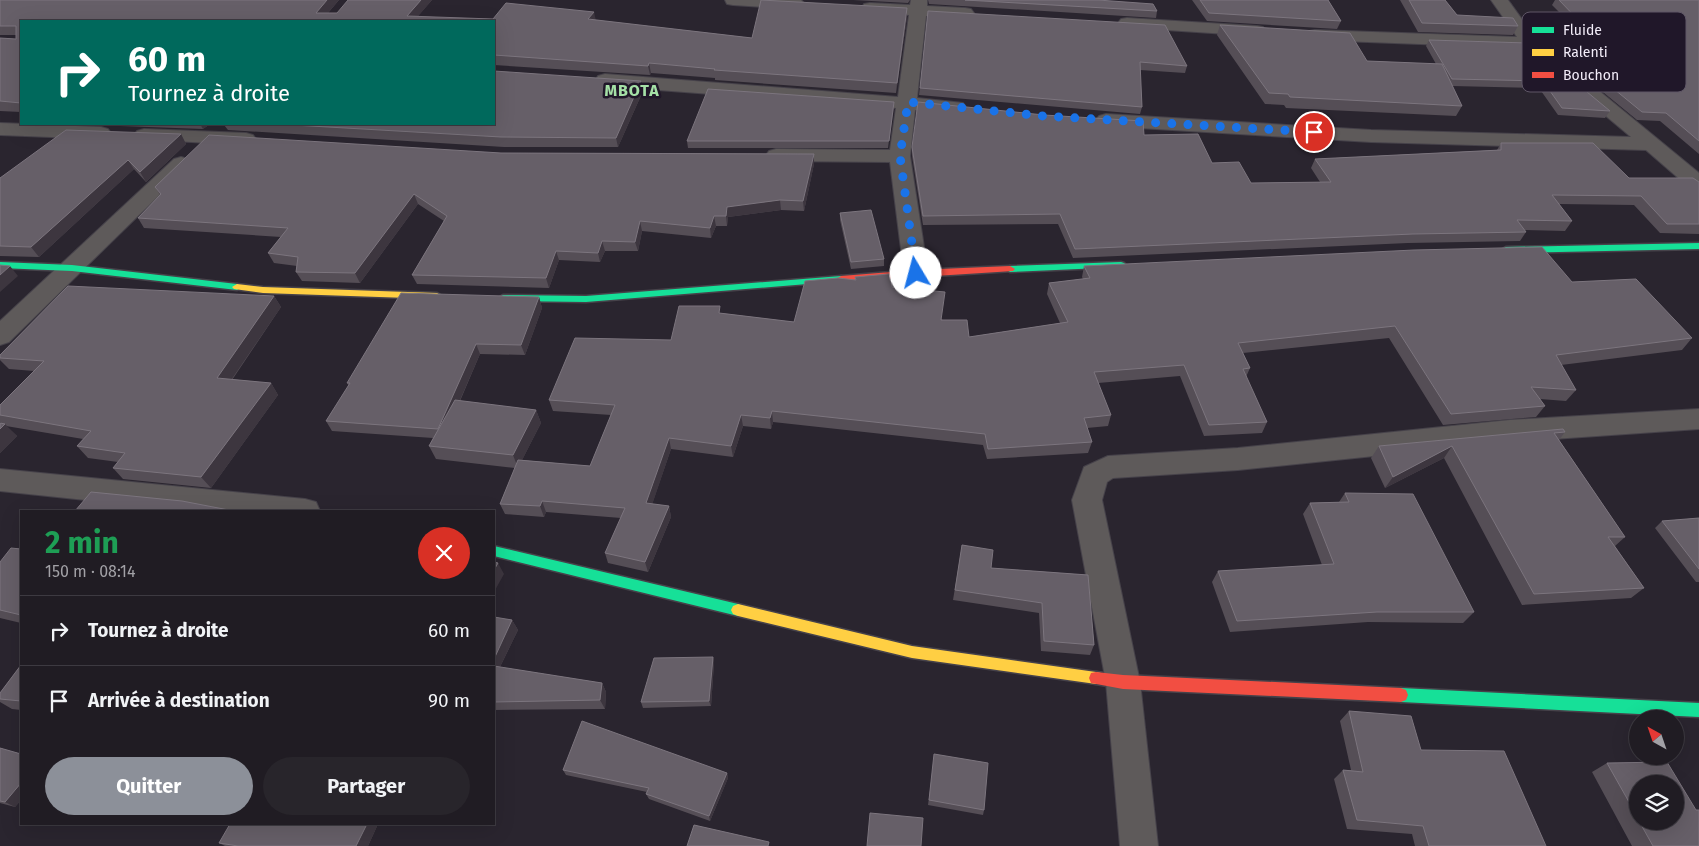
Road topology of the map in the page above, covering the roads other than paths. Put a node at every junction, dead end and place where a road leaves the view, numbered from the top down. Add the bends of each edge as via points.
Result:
1 (733, 0) edge
2 (1498, 0) edge
3 (811, 4) edge
4 (918, 5) edge
5 (850, 7) edge
6 (977, 14) edge
7 (1107, 22) edge
8 (1273, 32) edge
9 (1522, 32) edge
10 (1302, 34) edge
11 (1522, 43) edge
12 (590, 79) edge
13 (1589, 92) edge
14 (908, 102) junction
15 (976, 109) edge
16 (1083, 118) edge
17 (0, 129) edge
18 (215, 130) edge
19 (267, 141) edge
20 (1651, 144) junction
21 (757, 155) edge
22 (900, 156) junction
23 (1699, 184) edge
24 (1699, 246) edge
25 (1496, 250) edge
26 (0, 265) edge
27 (1132, 265) edge
28 (72, 268) junction
29 (916, 273) junction
30 (448, 297) edge
31 (487, 298) edge
32 (0, 336) edge
33 (1699, 418) edge
34 (0, 480) edge
35 (295, 510) edge
36 (495, 552) edge
37 (1123, 682) junction
38 (1699, 710) edge
39 (1138, 846) edge

1 - 3 street
2 - 9 street
4 - 5 street
4 - 6 street
4 - 14 street
7 - 8 street
10 - 11 street
12 - 14 street
13 - 20 street
14 - 15 street
14 - 22 street
16 - 20 street via 1371,136
17 - 18 street via 124,134
18 - 19 street
18 - 28 street
20 - 23 street
21 - 22 street
22 - 29 street
24 - 25 street
26 - 28 street
27 - 29 street
28 - 30 street via 263,290
28 - 32 street
29 - 31 street via 675,294 586,299
33 - 37 street via 1510,431 1238,459 1108,467 1094,475 1088,500
34 - 35 street
36 - 37 street via 912,652
37 - 38 street
37 - 39 street

